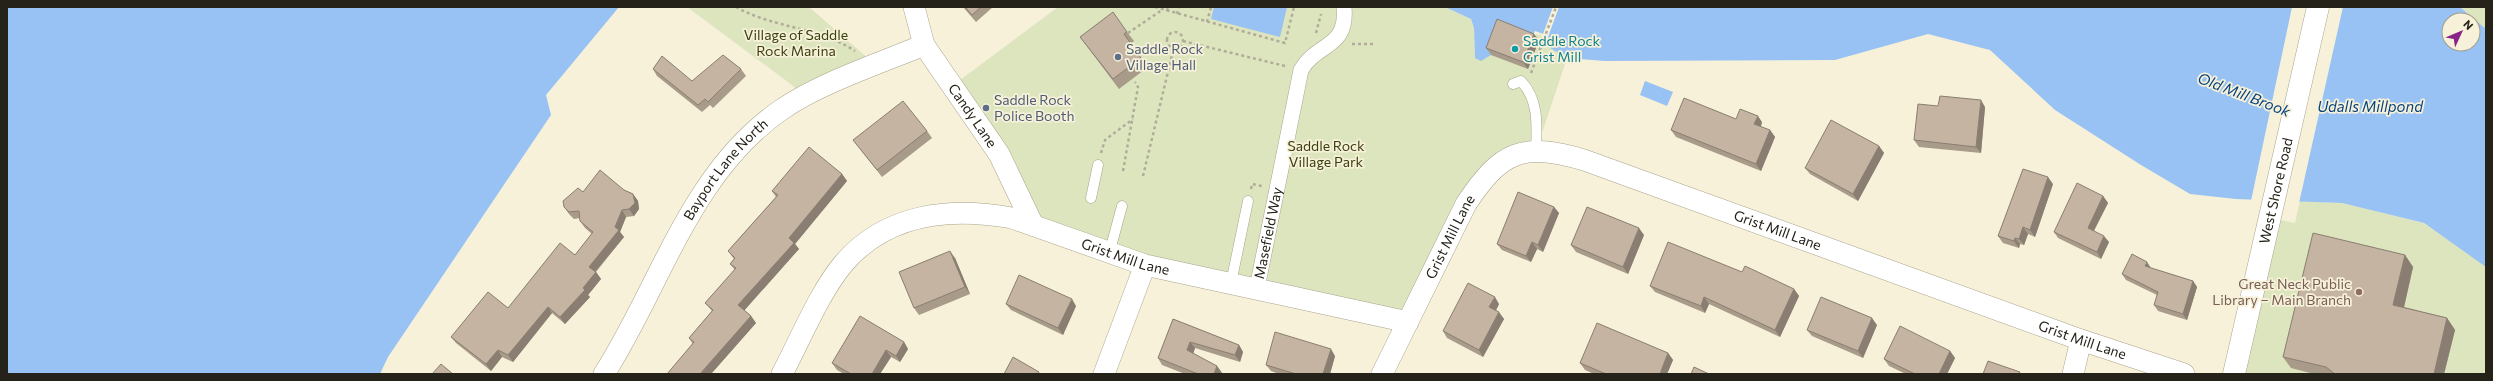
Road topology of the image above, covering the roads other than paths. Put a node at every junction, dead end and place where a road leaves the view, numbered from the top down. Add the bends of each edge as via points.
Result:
1 (914, 7) edge
2 (1344, 7) edge
3 (2318, 7) edge
4 (924, 45) junction
5 (1513, 84) dead end
6 (1536, 151) junction
7 (1098, 165) road end
8 (1091, 198) dead end
9 (1248, 201) dead end
10 (1122, 206) dead end
11 (1033, 225) junction
12 (1108, 254) junction
13 (1146, 265) junction
14 (1231, 283) junction
15 (1257, 288) junction
16 (1408, 322) junction
17 (2081, 340) junction
18 (604, 374) edge
19 (782, 374) edge
20 (1104, 374) edge
21 (1382, 374) edge
22 (2073, 374) edge
23 (2184, 374) edge
24 (2234, 374) edge

1 - 4 street, Candy Lane
2 - 15 street, Masefield Way via 1342,32 1330,46 1310,57 1301,70
3 - 24 main road, West Shore Road
4 - 11 street, Candy Lane via 999,154
4 - 18 street, Bayport Lane North via 790,104 738,148 708,187 682,230
5 - 6 lane via 1521,81 1534,100 1537,124
6 - 16 street, Grist Mill Lane via 1505,160 1487,173 1478,185 1466,204
6 - 17 street, Grist Mill Lane via 1584,160
7 - 8 lane
9 - 14 lane
10 - 12 lane
11 - 12 street, Grist Mill Lane
11 - 19 street, Grist Mill Lane via 990,214 957,213 927,216 894,224 860,247 844,263 826,289
12 - 13 street, Grist Mill Lane
13 - 14 street, Grist Mill Lane
13 - 20 street
14 - 15 street, Grist Mill Lane
15 - 16 street, Grist Mill Lane
16 - 21 street
17 - 22 street
17 - 23 street, Grist Mill Lane

